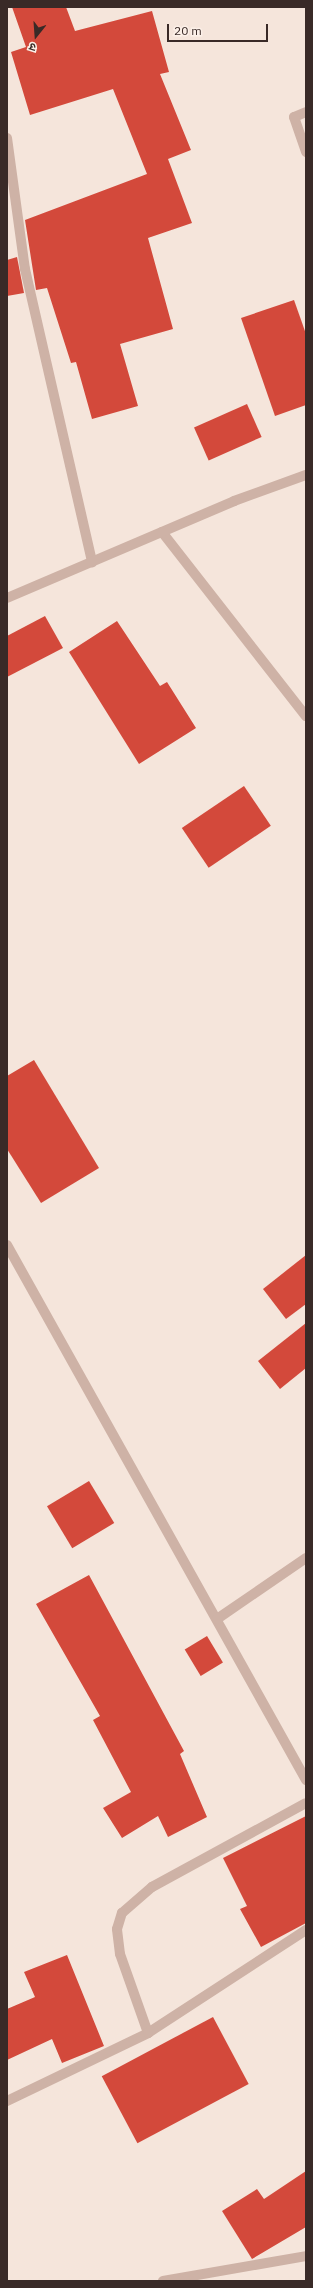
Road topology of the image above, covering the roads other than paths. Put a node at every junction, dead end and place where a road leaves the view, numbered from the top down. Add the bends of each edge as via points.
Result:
1 (306, 112) edge
2 (7, 138) edge
3 (306, 152) edge
4 (306, 475) edge
5 (162, 532) junction
6 (92, 562) junction
7 (7, 598) edge
8 (306, 716) edge
9 (7, 1245) edge
10 (306, 1558) edge
11 (217, 1619) junction
12 (306, 1780) edge
13 (306, 1803) edge
14 (306, 1930) edge
15 (148, 2033) junction
16 (7, 2101) edge
17 (306, 2256) edge
18 (163, 2281) edge

1 - 3 street via 294,117
2 - 6 street via 25,269
4 - 5 street
5 - 6 street
5 - 8 street
6 - 7 street
9 - 11 street
10 - 11 street
11 - 12 street
13 - 15 street via 152,1887 122,1914 117,1928 120,1954
14 - 15 street
15 - 16 street
17 - 18 street

